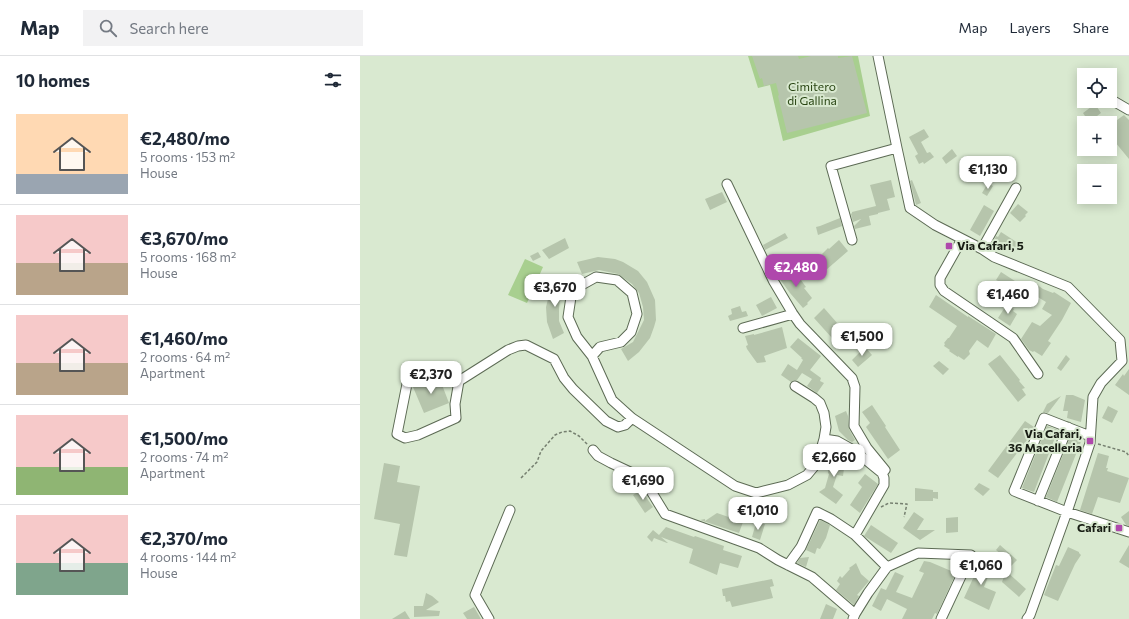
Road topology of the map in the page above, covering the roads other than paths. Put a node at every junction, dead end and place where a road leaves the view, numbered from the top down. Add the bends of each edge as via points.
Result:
1 (878, 56) edge
2 (1117, 103) edge
3 (1129, 110) edge
4 (897, 148) junction
5 (727, 184) dead end
6 (1016, 188) dead end
7 (962, 239) junction
8 (852, 240) dead end
9 (982, 248) junction
10 (793, 314) junction
11 (743, 328) dead end
12 (592, 356) junction
13 (1038, 374) dead end
14 (459, 381) junction
15 (795, 386) dead end
16 (632, 418) junction
17 (1068, 427) junction
18 (824, 439) junction
19 (1090, 439) junction
20 (593, 450) road end
21 (882, 473) junction
22 (1038, 501) junction
23 (510, 510) dead end
24 (1067, 512) junction
25 (1129, 532) edge
26 (855, 535) junction
27 (788, 565) junction
28 (887, 567) junction
29 (854, 617) edge
30 (489, 619) edge
31 (941, 619) edge
32 (1027, 619) edge

1 - 4 street
2 - 3 street
4 - 7 street via 910,208
4 - 8 street via 831,166
5 - 10 street via 774,282
6 - 9 street
7 - 9 street
7 - 13 street via 940,278 940,285 944,291 1013,338
9 - 19 street via 994,257 1068,287 1120,340 1122,361 1101,383 1093,397
10 - 11 street
10 - 21 street via 852,378 855,387 854,426 866,448 885,470
12 - 12 street via 568,316 571,296 578,287 596,277 617,280 632,293 637,314 631,332 621,342 600,347
12 - 16 street via 612,400
14 - 14 street via 455,404 456,418 418,435 405,438 397,434 407,384 441,367
14 - 16 street via 508,350 526,345 554,359 573,389 606,421 618,427 625,425
15 - 18 street via 820,403 826,427
16 - 18 street via 735,486 756,493 788,485 808,475 817,463
17 - 19 street
17 - 22 street
17 - 22 street via 1044,418 1014,491
18 - 21 street via 837,441 855,451
19 - 24 street
20 - 27 street via 598,456 643,478 665,514 759,548
21 - 26 street via 884,485
22 - 24 street
23 - 30 street via 475,595
24 - 25 street
24 - 32 street
26 - 27 street via 817,512 801,547
26 - 28 street
27 - 29 street via 812,577
28 - 29 street
28 - 31 street via 918,553 972,555

